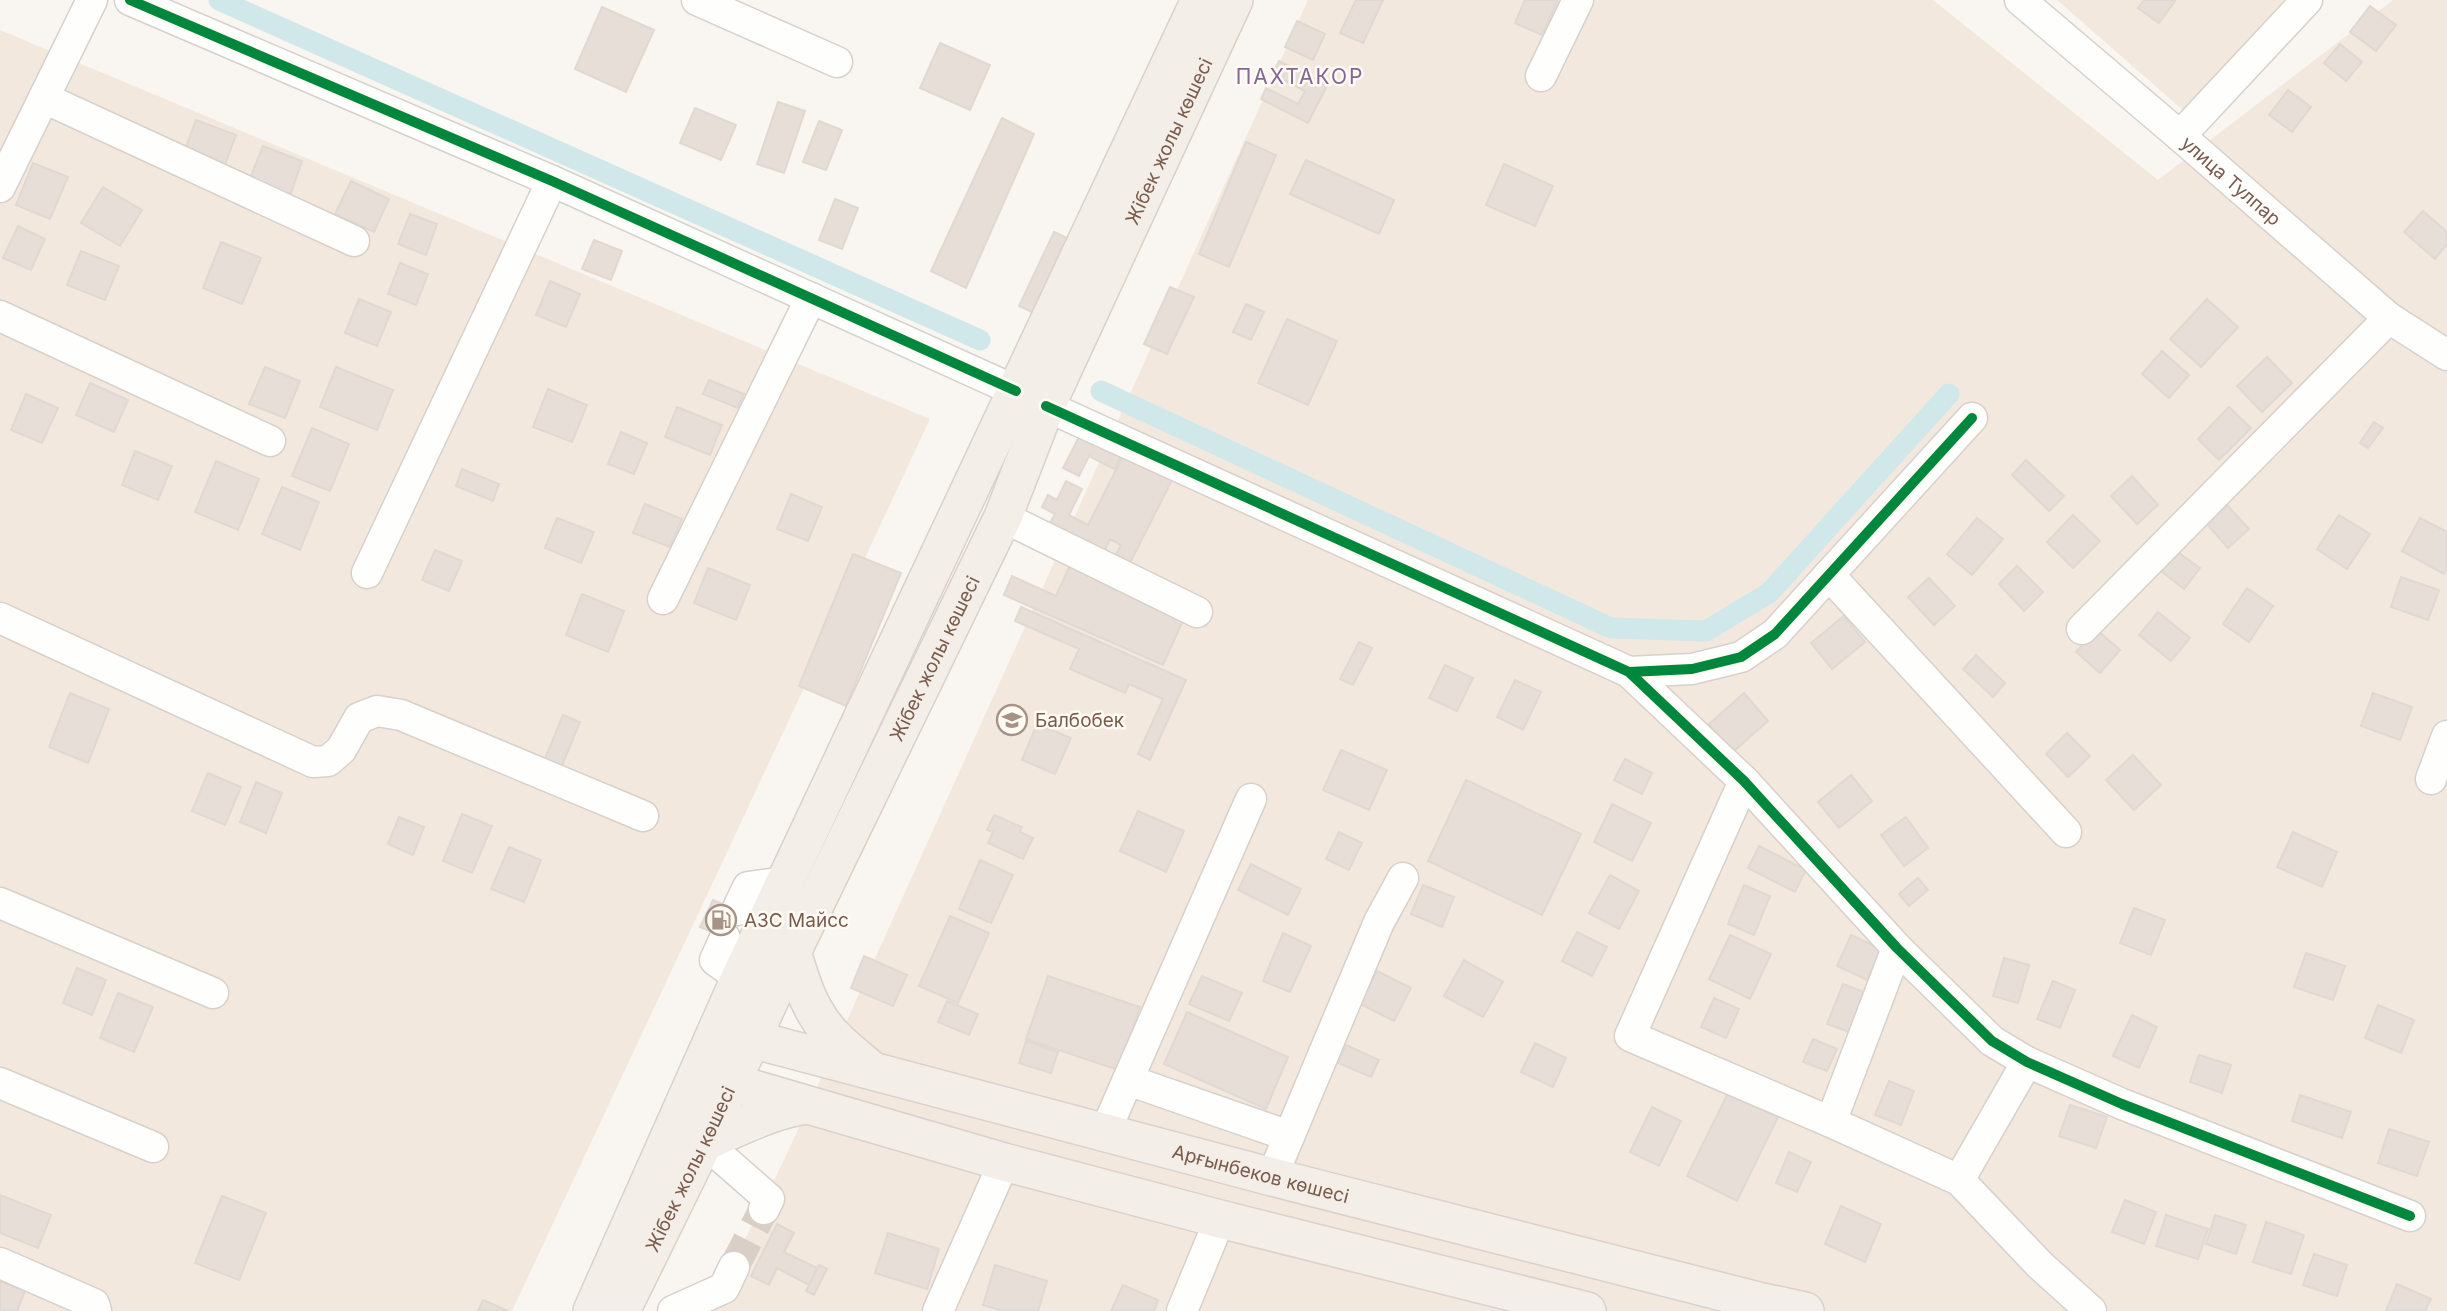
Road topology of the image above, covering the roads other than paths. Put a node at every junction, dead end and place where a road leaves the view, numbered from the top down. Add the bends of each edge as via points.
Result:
1 (92, 0) edge
2 (130, 0) edge
3 (697, 0) edge
4 (1200, 0) edge
5 (1234, 0) edge
6 (1578, 0) edge
7 (2020, 0) edge
8 (2307, 0) edge
9 (746, 10) edge
10 (837, 62) dead end
11 (1541, 76) dead end
12 (44, 98) junction
13 (2180, 136) junction
14 (552, 181) junction
15 (0, 187) edge
16 (354, 241) dead end
17 (811, 299) junction
18 (0, 316) edge
19 (2389, 318) junction
20 (2447, 355) edge
21 (1031, 399) junction
22 (1972, 418) dead end
23 (270, 441) dead end
24 (1003, 517) junction
25 (367, 573) dead end
26 (1829, 575) junction
27 (663, 599) dead end
28 (1197, 611) dead end
29 (0, 618) edge
30 (2082, 629) dead end
31 (1629, 672) junction
32 (2447, 736) edge
33 (2431, 779) dead end
34 (1744, 781) junction
35 (1251, 799) dead end
36 (643, 816) dead end
37 (2066, 832) dead end
38 (1403, 878) dead end
39 (785, 882) junction
40 (0, 903) edge
41 (737, 910) dead end
42 (725, 938) dead end
43 (1897, 948) junction
44 (792, 952) junction
45 (740, 978) junction
46 (213, 993) dead end
47 (735, 1034) junction
48 (2027, 1062) junction
49 (872, 1070) junction
50 (714, 1078) junction
51 (1128, 1080) junction
52 (0, 1083) edge
53 (807, 1105) junction
54 (1831, 1122) junction
55 (1105, 1132) junction
56 (1289, 1136) junction
57 (704, 1142) junction
58 (152, 1147) dead end
59 (1003, 1162) junction
60 (1272, 1177) junction
61 (1959, 1180) junction
62 (764, 1209) dead end
63 (2410, 1216) dead end
64 (1220, 1219) junction
65 (0, 1263) edge
66 (734, 1267) tunnel mouth
67 (1756, 1306) edge
68 (96, 1311) edge
69 (592, 1311) edge
70 (621, 1311) edge
71 (673, 1311) edge
72 (938, 1311) edge
73 (1182, 1311) edge
74 (1587, 1311) edge
75 (1805, 1311) edge
76 (2091, 1311) edge

1 - 12 street
2 - 14 street
3 - 9 street
4 - 21 main road, Жібек жолы көшесі
5 - 21 main road, Жібек жолы көшесі
6 - 11 street
7 - 13 street, улица Тулпар
8 - 13 street
9 - 10 street
12 - 15 street
12 - 16 street
13 - 19 street, улица Тулпар
14 - 17 street
14 - 25 street
17 - 21 street
17 - 27 street
18 - 23 street
19 - 20 street, улица Тулпар
19 - 30 street
21 - 24 main road, Жібек жолы көшесі
21 - 31 street
21 - 39 main road, Жібек жолы көшесі
22 - 26 street
24 - 28 street
24 - 44 main road, Жібек жолы көшесі
26 - 31 street via 1775,634 1741,657 1692,670
26 - 37 street
29 - 36 street via 313,762 328,761 341,750 359,718 377,711 401,715
31 - 34 street
32 - 33 street
34 - 43 street
34 - 54 street via 1630,1036
35 - 51 street
38 - 56 street via 1379,922
39 - 41 street via 748,887
39 - 45 main road, Жібек жолы көшесі
40 - 46 street
42 - 45 street via 715,960
43 - 48 street via 1992,1041
43 - 54 street
44 - 47 main road, Жібек жолы көшесі
44 - 49 main road via 818,1017
45 - 47 main road, Жібек жолы көшесі
47 - 49 main road, Арғынбеков көшесі
47 - 50 main road, Жібек жолы көшесі
48 - 61 street
48 - 63 street via 2122,1104
49 - 55 main road, Арғынбеков көшесі
50 - 53 main road
50 - 57 main road, Жібек жолы көшесі
50 - 69 main road, Жібек жолы көшесі
51 - 55 street
51 - 56 street
52 - 58 street
53 - 57 main road via 789,1107
53 - 59 main road
54 - 61 street
55 - 60 main road, Арғынбеков көшесі
56 - 60 street
57 - 62 street via 769,1199
57 - 70 main road, Жібек жолы көшесі
59 - 64 main road
59 - 72 street
60 - 67 main road, Арғынбеков көшесі
61 - 76 street
64 - 73 street
64 - 74 main road
65 - 68 street via 94,1304
66 - 71 street via 724,1288
67 - 75 main road, Арғынбеков көшесі

